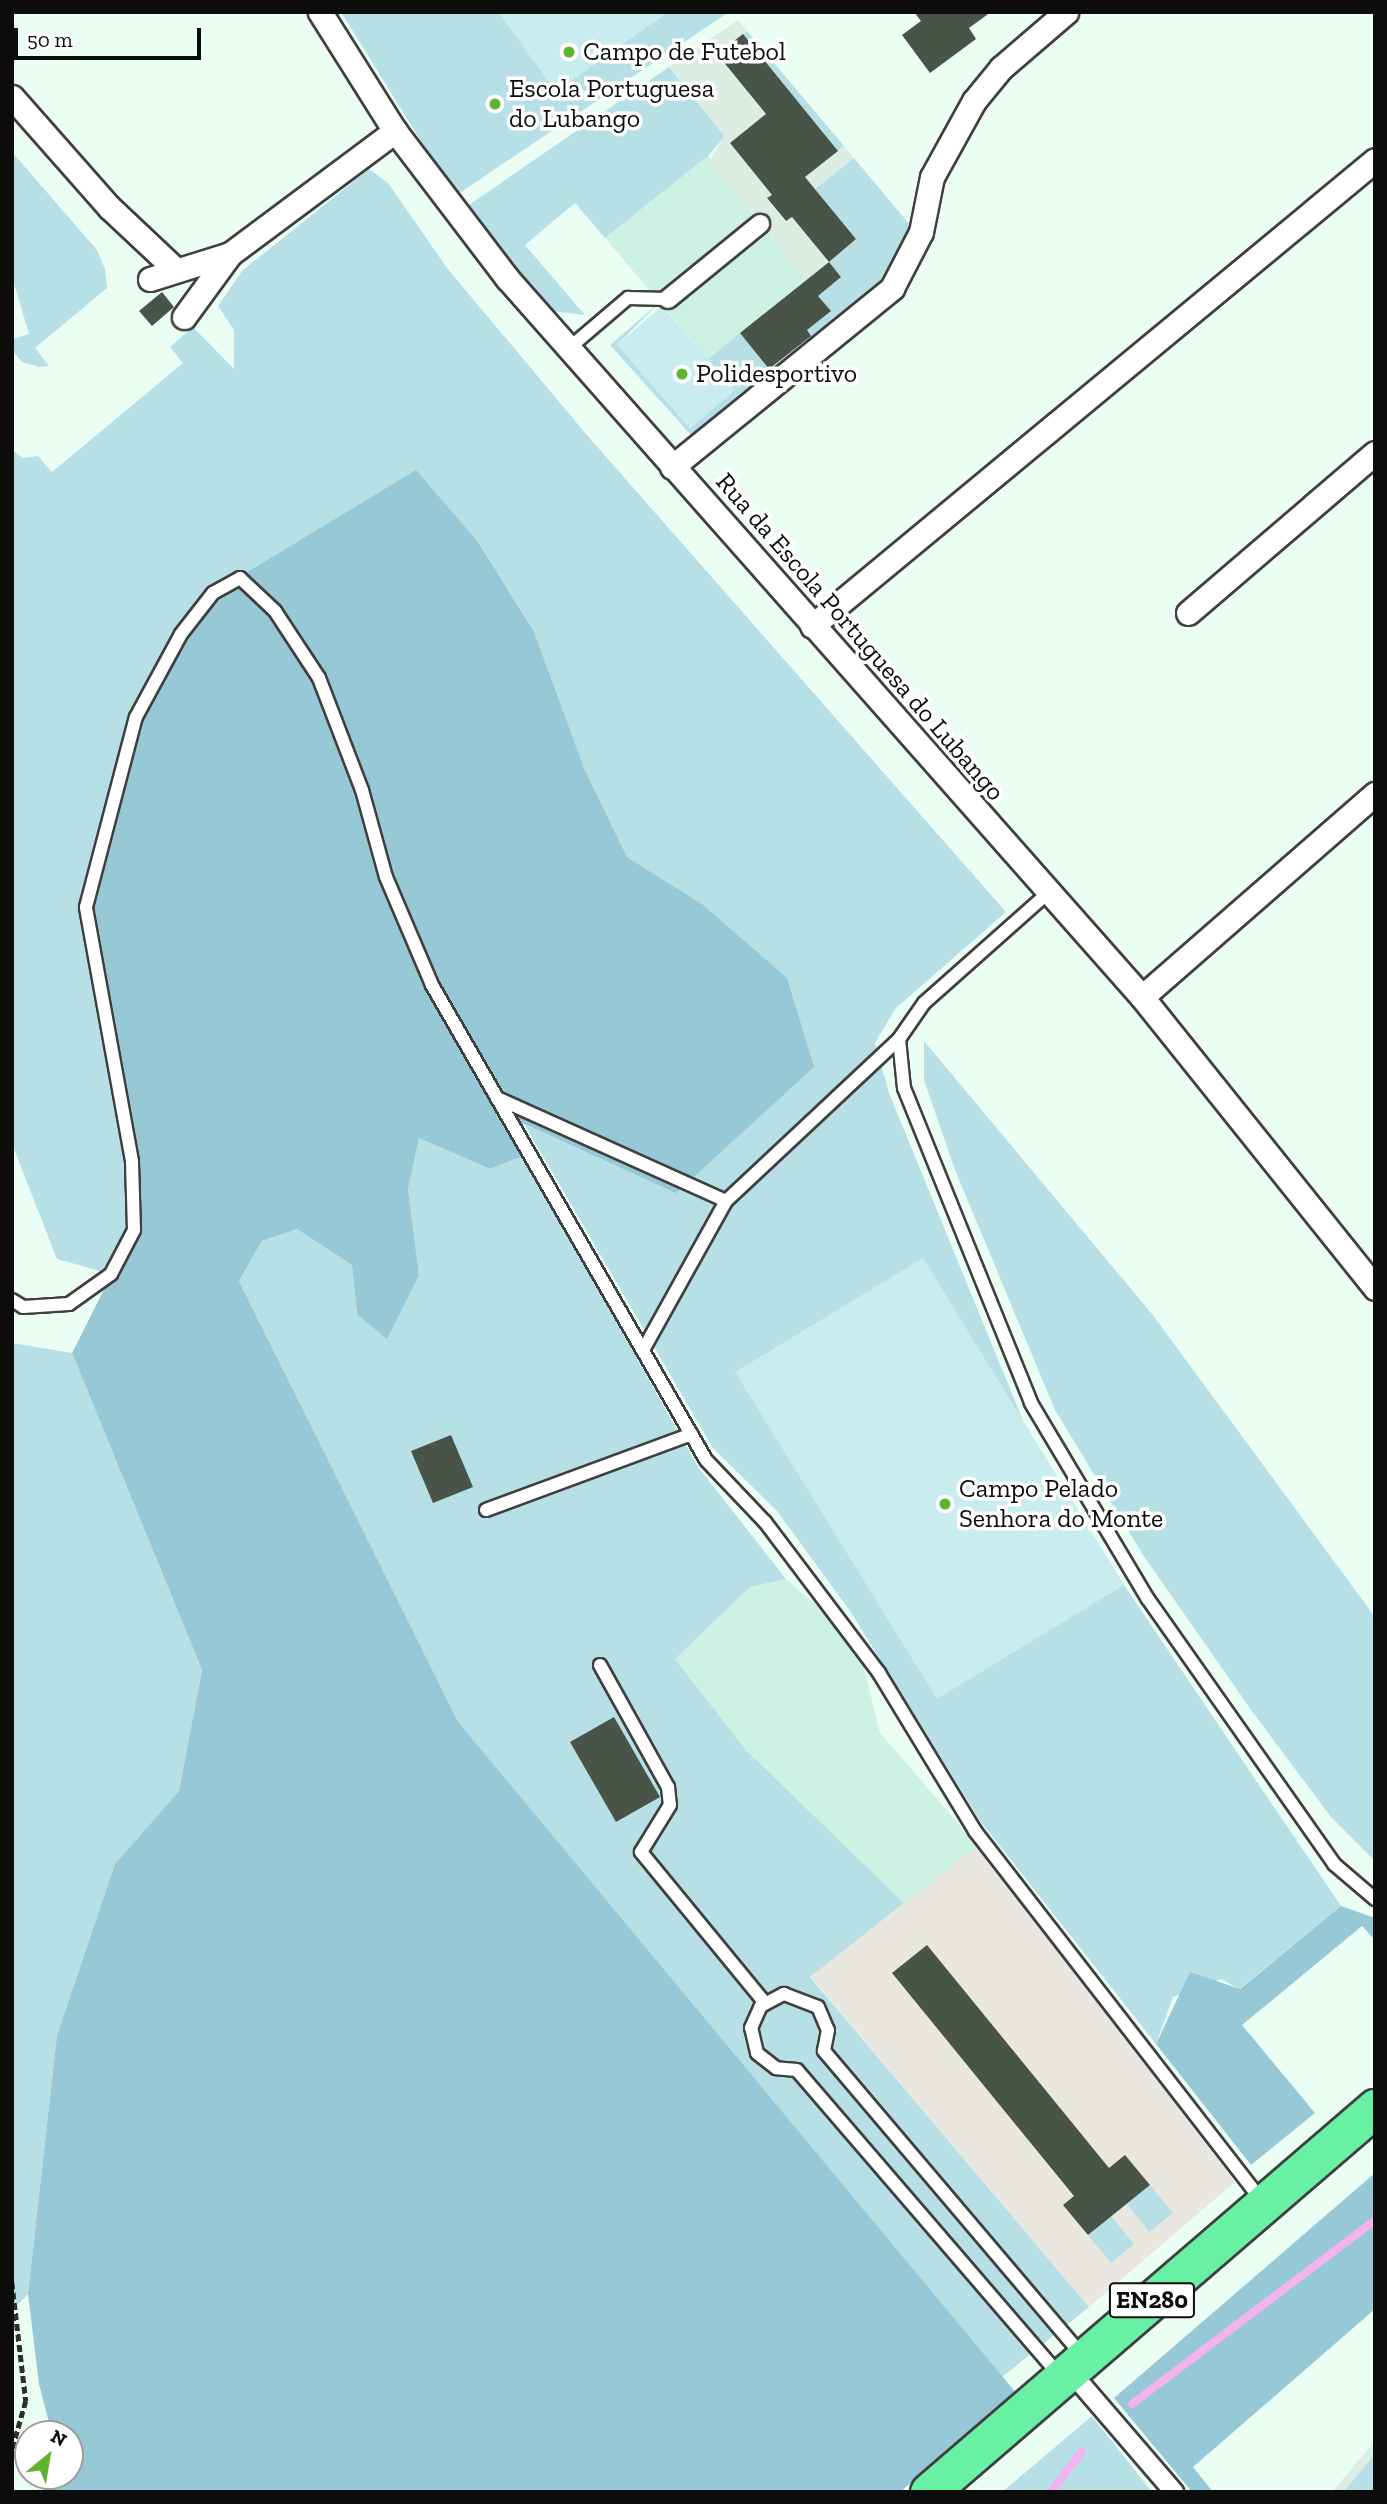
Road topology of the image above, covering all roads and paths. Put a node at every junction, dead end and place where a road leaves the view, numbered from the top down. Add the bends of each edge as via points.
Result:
1 (320, 12) edge
2 (1066, 12) edge
3 (12, 97) edge
4 (395, 131) junction
5 (1375, 160) edge
6 (760, 224) dead end
7 (230, 254) junction
8 (175, 268) junction
9 (150, 279) dead end
10 (668, 299) joint
11 (184, 317) dead end
12 (568, 349) junction
13 (1375, 453) edge
14 (672, 467) junction
15 (1188, 613) dead end
16 (811, 626) junction
17 (1375, 794) edge
18 (1049, 892) junction
19 (1142, 997) junction
20 (899, 1039) junction
21 (497, 1098) junction
22 (726, 1201) junction
23 (1375, 1287) edge
24 (12, 1300) edge
25 (643, 1350) junction
26 (691, 1434) junction
27 (486, 1510) dead end
28 (600, 1665) dead end
29 (1375, 1899) edge
30 (765, 2003) junction
31 (1375, 2108) edge
32 (1264, 2204) junction
33 (12, 2282) edge
34 (1072, 2369) junction
35 (12, 2450) edge
36 (929, 2492) edge
37 (1174, 2492) edge

1 - 4 street, Rua da Escola Portuguesa do Lubango
2 - 14 street via 1001,68 974,101 932,177 921,232 892,288
3 - 8 street via 109,207
4 - 7 street
4 - 12 street, Rua da Escola Portuguesa do Lubango via 449,207
5 - 16 street
6 - 10 street
7 - 8 street
7 - 11 street
8 - 9 street
10 - 12 lane via 628,298
12 - 14 street, Rua da Escola Portuguesa do Lubango
13 - 15 street
14 - 16 street, Rua da Escola Portuguesa do Lubango
16 - 18 street, Rua da Escola Portuguesa do Lubango
17 - 19 street
18 - 19 street, Rua da Escola Portuguesa do Lubango
18 - 20 lane via 924,1003
19 - 23 street, Rua da Escola Portuguesa do Lubango
20 - 22 lane
20 - 29 lane via 904,1088 1031,1403 1148,1600 1334,1864
21 - 22 lane
21 - 24 lane via 432,985 386,877 362,790 319,678 275,611 240,578 213,593 181,634 135,717 86,907 132,1161 134,1230 111,1274 69,1304 23,1307
21 - 25 lane
22 - 25 lane
25 - 26 lane
26 - 27 lane
26 - 32 lane via 706,1460 765,1522 879,1673 975,1831
28 - 30 lane via 668,1787 670,1805 641,1852
30 - 34 lane via 751,2028 757,2053 776,2068 797,2070
30 - 34 lane via 796,1994 818,2007 828,2030 824,2051
31 - 32 main road, EN280
32 - 34 main road, EN280
33 - 35 path via 26,2401
34 - 36 main road, EN280
34 - 37 street

